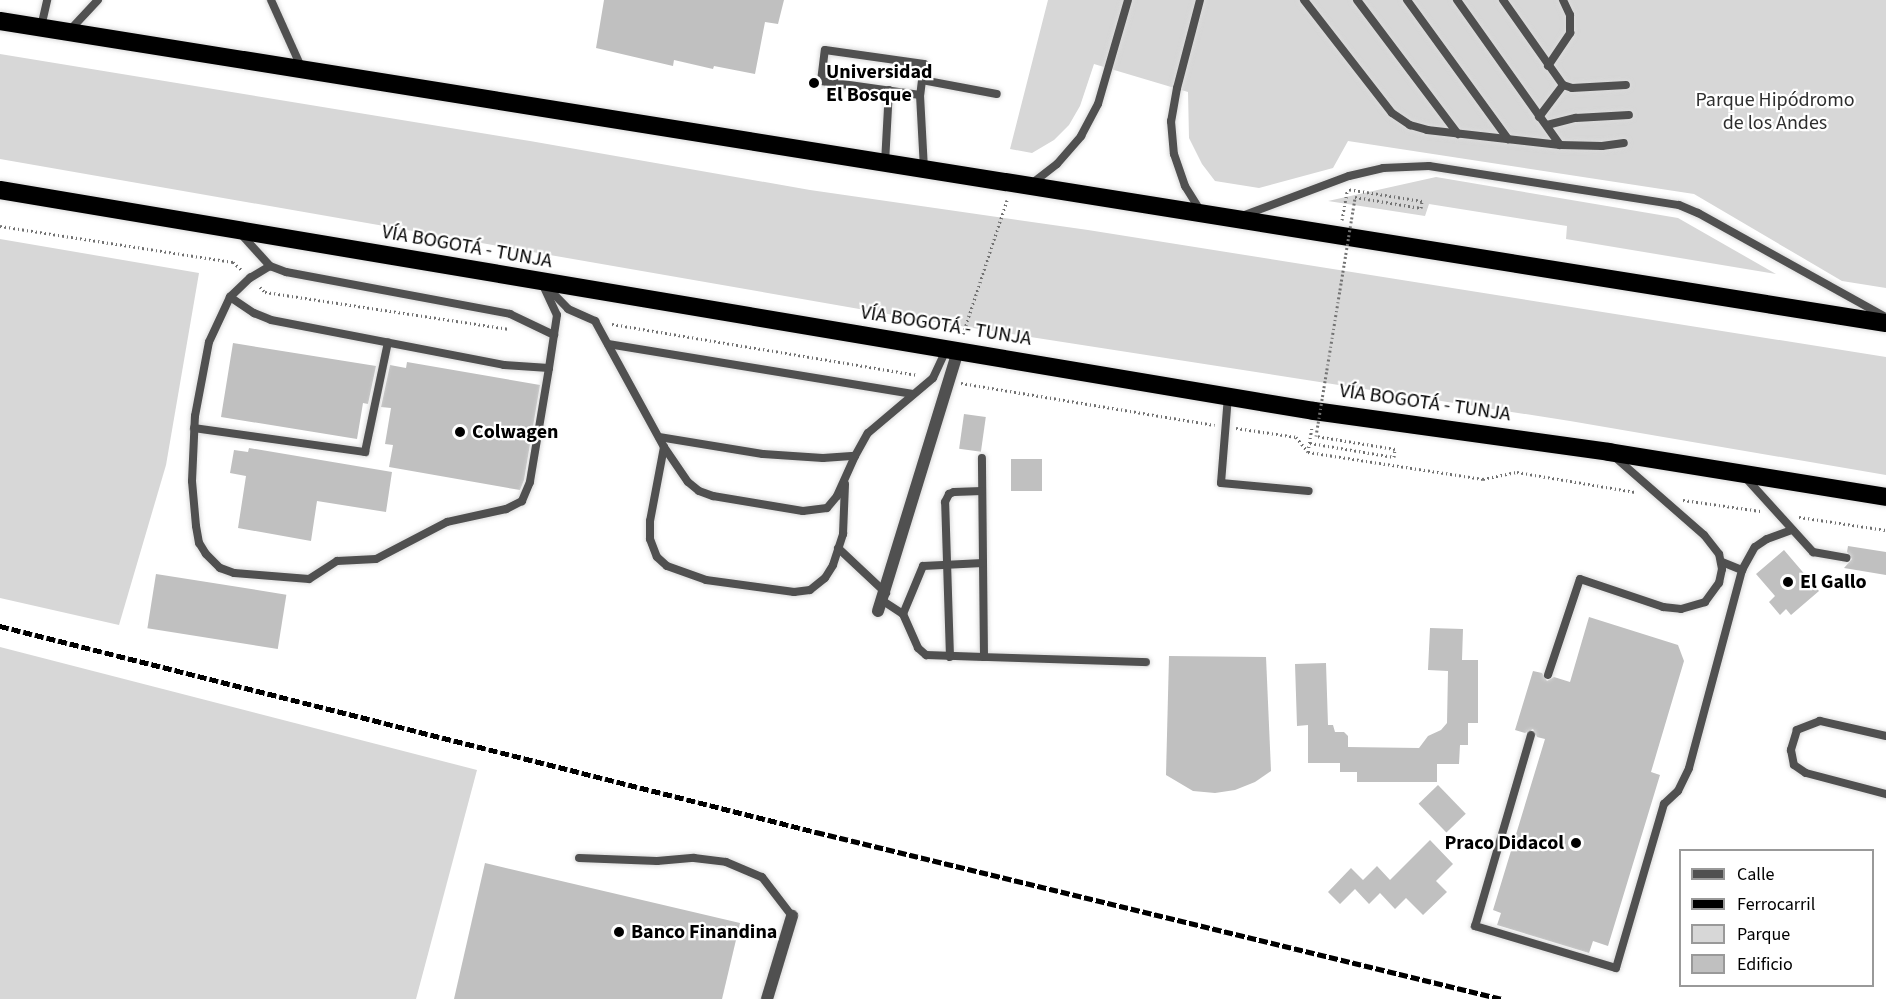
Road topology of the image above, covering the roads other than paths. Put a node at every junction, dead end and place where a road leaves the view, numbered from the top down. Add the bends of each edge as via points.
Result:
1 (47, 0) edge
2 (98, 0) edge
3 (271, 0) edge
4 (1128, 0) edge
5 (1200, 0) edge
6 (1304, 0) edge
7 (1357, 0) edge
8 (1407, 0) edge
9 (1457, 0) edge
10 (1503, 0) edge
11 (1563, 0) edge
12 (0, 21) edge
13 (41, 28) junction
14 (68, 32) junction
15 (1548, 66) junction
16 (304, 72) junction
17 (922, 80) junction
18 (1563, 85) junction
19 (1626, 85) dead end
20 (889, 90) junction
21 (997, 94) dead end
22 (920, 95) junction
23 (1629, 115) dead end
24 (1539, 117) junction
25 (1547, 125) junction
26 (1458, 134) junction
27 (1508, 139) junction
28 (1624, 143) dead end
29 (1560, 145) junction
30 (885, 164) junction
31 (924, 170) junction
32 (1019, 185) junction
33 (0, 190) edge
34 (1203, 215) junction
35 (1233, 220) junction
36 (237, 230) junction
37 (270, 267) junction
38 (542, 283) junction
39 (230, 297) junction
40 (1886, 317) edge
41 (1886, 323) edge
42 (554, 335) junction
43 (388, 342) junction
44 (608, 344) junction
45 (952, 350) junction
46 (549, 368) junction
47 (913, 394) junction
48 (1228, 396) junction
49 (194, 428) junction
50 (659, 437) junction
51 (664, 447) junction
52 (1609, 452) junction
53 (855, 456) junction
54 (982, 458) dead end
55 (846, 476) junction
56 (1744, 476) junction
57 (982, 491) junction
58 (1309, 491) dead end
59 (1886, 497) edge
60 (1792, 530) junction
61 (838, 548) junction
62 (1846, 558) dead end
63 (983, 562) junction
64 (1722, 562) junction
65 (948, 563) junction
66 (1742, 570) junction
67 (882, 602) junction
68 (903, 614) junction
69 (950, 657) junction
70 (984, 657) junction
71 (1146, 662) dead end
72 (1548, 675) dead end
73 (1532, 735) dead end
74 (1886, 736) edge
75 (1886, 794) edge
76 (579, 858) dead end
77 (792, 916) joint
78 (767, 999) edge

1 - 13 lane
2 - 14 lane
3 - 16 lane
4 - 32 lane via 1098,104 1081,136 1057,164
5 - 34 lane via 1172,121 1174,154 1185,186
6 - 26 lane via 1392,113 1410,125
7 - 26 lane
8 - 27 lane
9 - 24 lane
10 - 15 lane
11 - 15 lane via 1570,15 1570,33
12 - 13 highway
13 - 14 highway
14 - 16 highway
15 - 18 lane
16 - 30 highway
17 - 20 lane via 924,64 825,50 821,81
17 - 21 lane
17 - 22 lane
18 - 19 lane
18 - 24 lane
20 - 22 lane
20 - 30 lane
22 - 31 lane
23 - 25 lane via 1576,118
24 - 25 lane
25 - 29 lane
26 - 27 lane
27 - 29 lane
28 - 29 lane
30 - 31 highway
31 - 32 highway
32 - 34 highway
33 - 36 highway, VÍA BOGOTÁ - TUNJA
34 - 35 highway
35 - 40 lane via 1349,176 1383,168 1429,166 1679,206
35 - 41 highway
36 - 37 lane
36 - 38 highway, VÍA BOGOTÁ - TUNJA
37 - 39 lane via 250,278
37 - 42 lane via 510,314
38 - 42 lane via 557,315
38 - 44 lane via 568,309 595,321
38 - 45 highway, VÍA BOGOTÁ - TUNJA
39 - 43 lane via 271,320
39 - 49 lane via 209,342
42 - 46 lane
43 - 46 lane via 504,365
43 - 49 lane via 365,452
44 - 47 lane
44 - 50 lane
45 - 47 lane via 933,378
45 - 48 highway, VÍA BOGOTÁ - TUNJA
45 - 67 street
46 - 49 lane via 530,482 522,501 506,509 447,522 376,559 337,561 309,579 234,573 220,568 206,554 196,526 192,482
47 - 53 lane via 868,434
48 - 52 highway, VÍA BOGOTÁ - TUNJA
48 - 58 lane via 1221,483
50 - 51 lane
50 - 53 lane via 763,453 822,458
51 - 55 lane via 688,482 699,491 803,511 827,508
51 - 61 lane via 650,539 657,557 667,566 706,580 794,592 810,590 825,578
52 - 56 highway, VÍA BOGOTÁ - TUNJA
52 - 64 lane via 1704,535
53 - 55 lane
54 - 57 lane
55 - 61 lane via 843,534
56 - 59 highway, VÍA BOGOTÁ - TUNJA
56 - 60 lane
57 - 63 lane
57 - 65 lane via 954,492 945,502
60 - 62 lane via 1813,552
60 - 66 lane via 1755,547
61 - 67 lane
63 - 65 lane
63 - 70 lane
64 - 66 lane
64 - 72 lane via 1716,590 1705,602 1690,609 1663,607 1580,579
65 - 68 lane via 923,566
65 - 69 lane
66 - 73 lane via 1689,768 1678,791 1664,804 1616,968 1474,926
67 - 68 lane
68 - 69 lane via 918,648 926,655
69 - 70 lane
70 - 71 lane
74 - 75 lane via 1820,720 1797,730 1791,750 1794,765 1806,773
76 - 77 lane via 693,858 726,862 762,877
77 - 78 street

